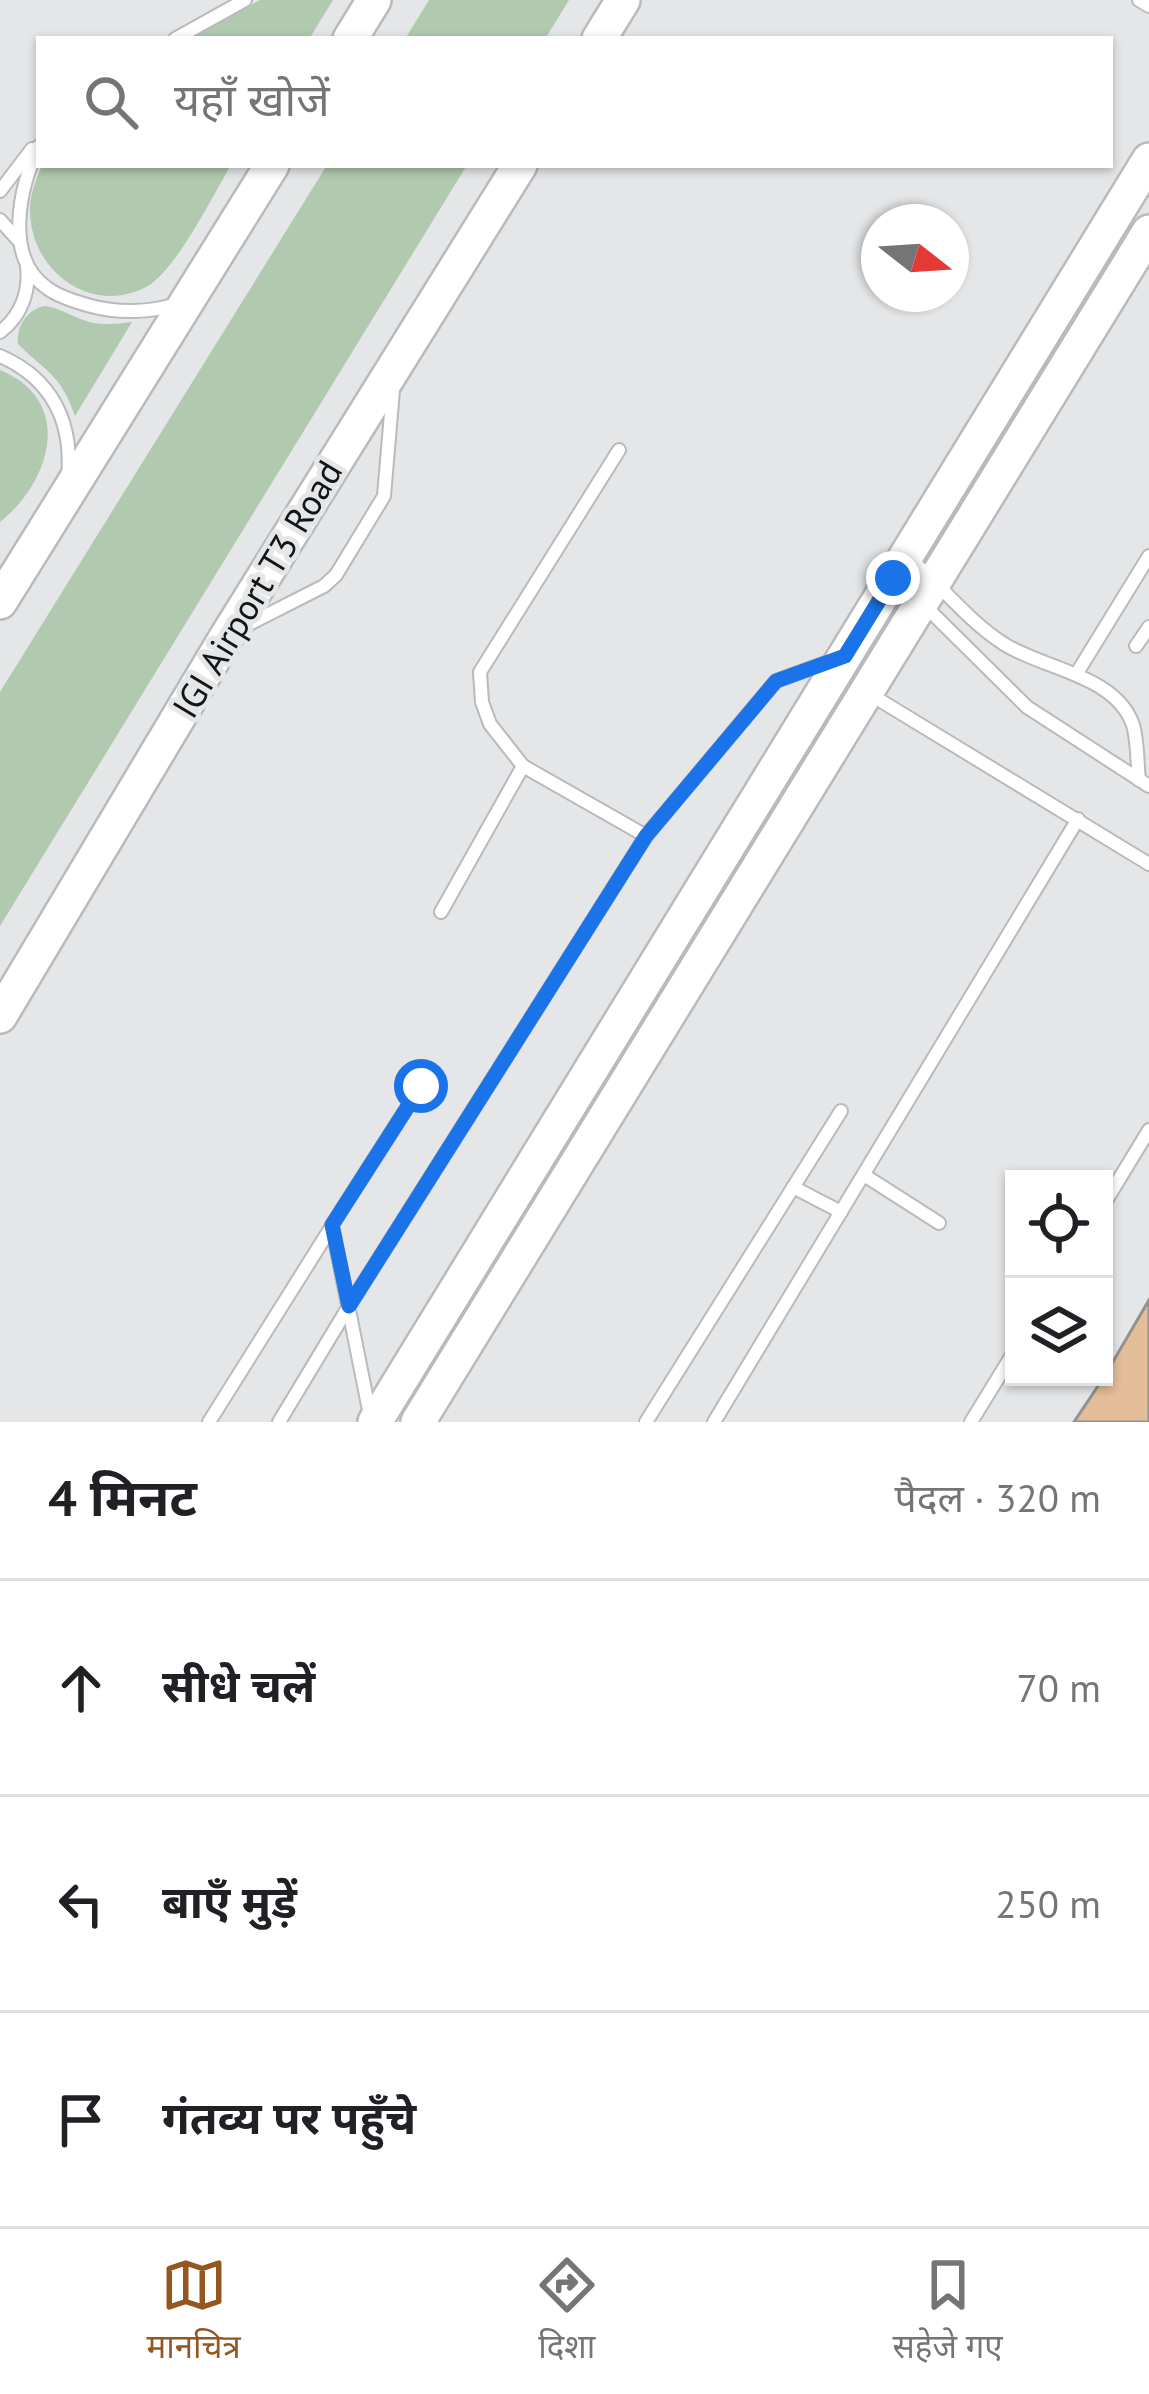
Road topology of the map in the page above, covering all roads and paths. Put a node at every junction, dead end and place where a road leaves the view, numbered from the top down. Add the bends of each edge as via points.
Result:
1 (245, 0) edge
2 (374, 0) edge
3 (623, 0) edge
4 (1139, 0) edge
5 (1149, 6) edge
6 (180, 36) edge
7 (352, 36) edge
8 (601, 36) edge
9 (36, 147) edge
10 (36, 152) edge
11 (1149, 160) edge
12 (270, 168) edge
13 (518, 168) edge
14 (0, 191) edge
15 (0, 220) edge
16 (1149, 232) edge
17 (26, 256) junction
18 (195, 287) junction
19 (0, 332) edge
20 (0, 356) edge
21 (394, 365) junction
22 (619, 449) dead end
23 (59, 506) junction
24 (1149, 556) edge
25 (900, 567) junction
26 (929, 592) junction
27 (0, 602) edge
28 (1149, 627) edge
29 (227, 636) junction
30 (1136, 646) dead end
31 (845, 656) junction
32 (1076, 674) junction
33 (867, 692) junction
34 (523, 766) junction
35 (1144, 783) edge
36 (1078, 819) junction
37 (646, 836) junction
38 (1149, 864) edge
39 (441, 912) dead end
40 (42, 948) junction
41 (0, 984) edge
42 (0, 1016) edge
43 (421, 1086) dead end
44 (841, 1112) dead end
45 (1149, 1130) edge
46 (864, 1174) junction
47 (794, 1186) junction
48 (1113, 1189) edge
49 (841, 1212) junction
50 (939, 1223) dead end
51 (332, 1225) junction
52 (349, 1306) junction
53 (1005, 1367) edge
54 (209, 1422) edge
55 (279, 1422) edge
56 (373, 1422) edge
57 (418, 1422) edge
58 (646, 1422) edge
59 (714, 1422) edge
60 (971, 1422) edge

1 - 6 lane
2 - 7 main road
3 - 8 main road
4 - 5 lane
9 - 14 lane
10 - 17 lane via 20,197
11 - 25 main road
12 - 18 main road
13 - 21 main road, IGI Airport T3 Road
15 - 17 lane
16 - 26 main road
17 - 18 lane via 48,289 104,309 166,308
17 - 19 lane via 23,304
18 - 23 main road
20 - 23 lane via 41,382 63,419 69,464
21 - 29 main road, IGI Airport T3 Road
21 - 29 lane via 386,488 358,540 324,586
22 - 34 lane via 480,672 490,724
23 - 27 main road
24 - 32 lane
25 - 26 lane
25 - 26 lane
25 - 31 main road
26 - 32 lane via 1008,647
26 - 33 main road
26 - 35 lane via 1027,707
28 - 30 lane
29 - 40 main road, IGI Airport T3 Road
31 - 37 lane via 776,681
31 - 56 main road
32 - 35 lane via 1121,704
33 - 36 lane
33 - 57 main road
34 - 37 lane
34 - 39 lane
36 - 38 lane
36 - 46 lane
37 - 52 lane
40 - 41 main road
40 - 42 main road, IGI Airport T3 Road
43 - 51 lane
44 - 47 lane
45 - 48 lane
46 - 49 lane
46 - 50 lane
47 - 49 lane
47 - 58 lane
49 - 59 lane
51 - 52 lane
51 - 54 lane
52 - 55 lane
52 - 56 lane
53 - 60 lane

